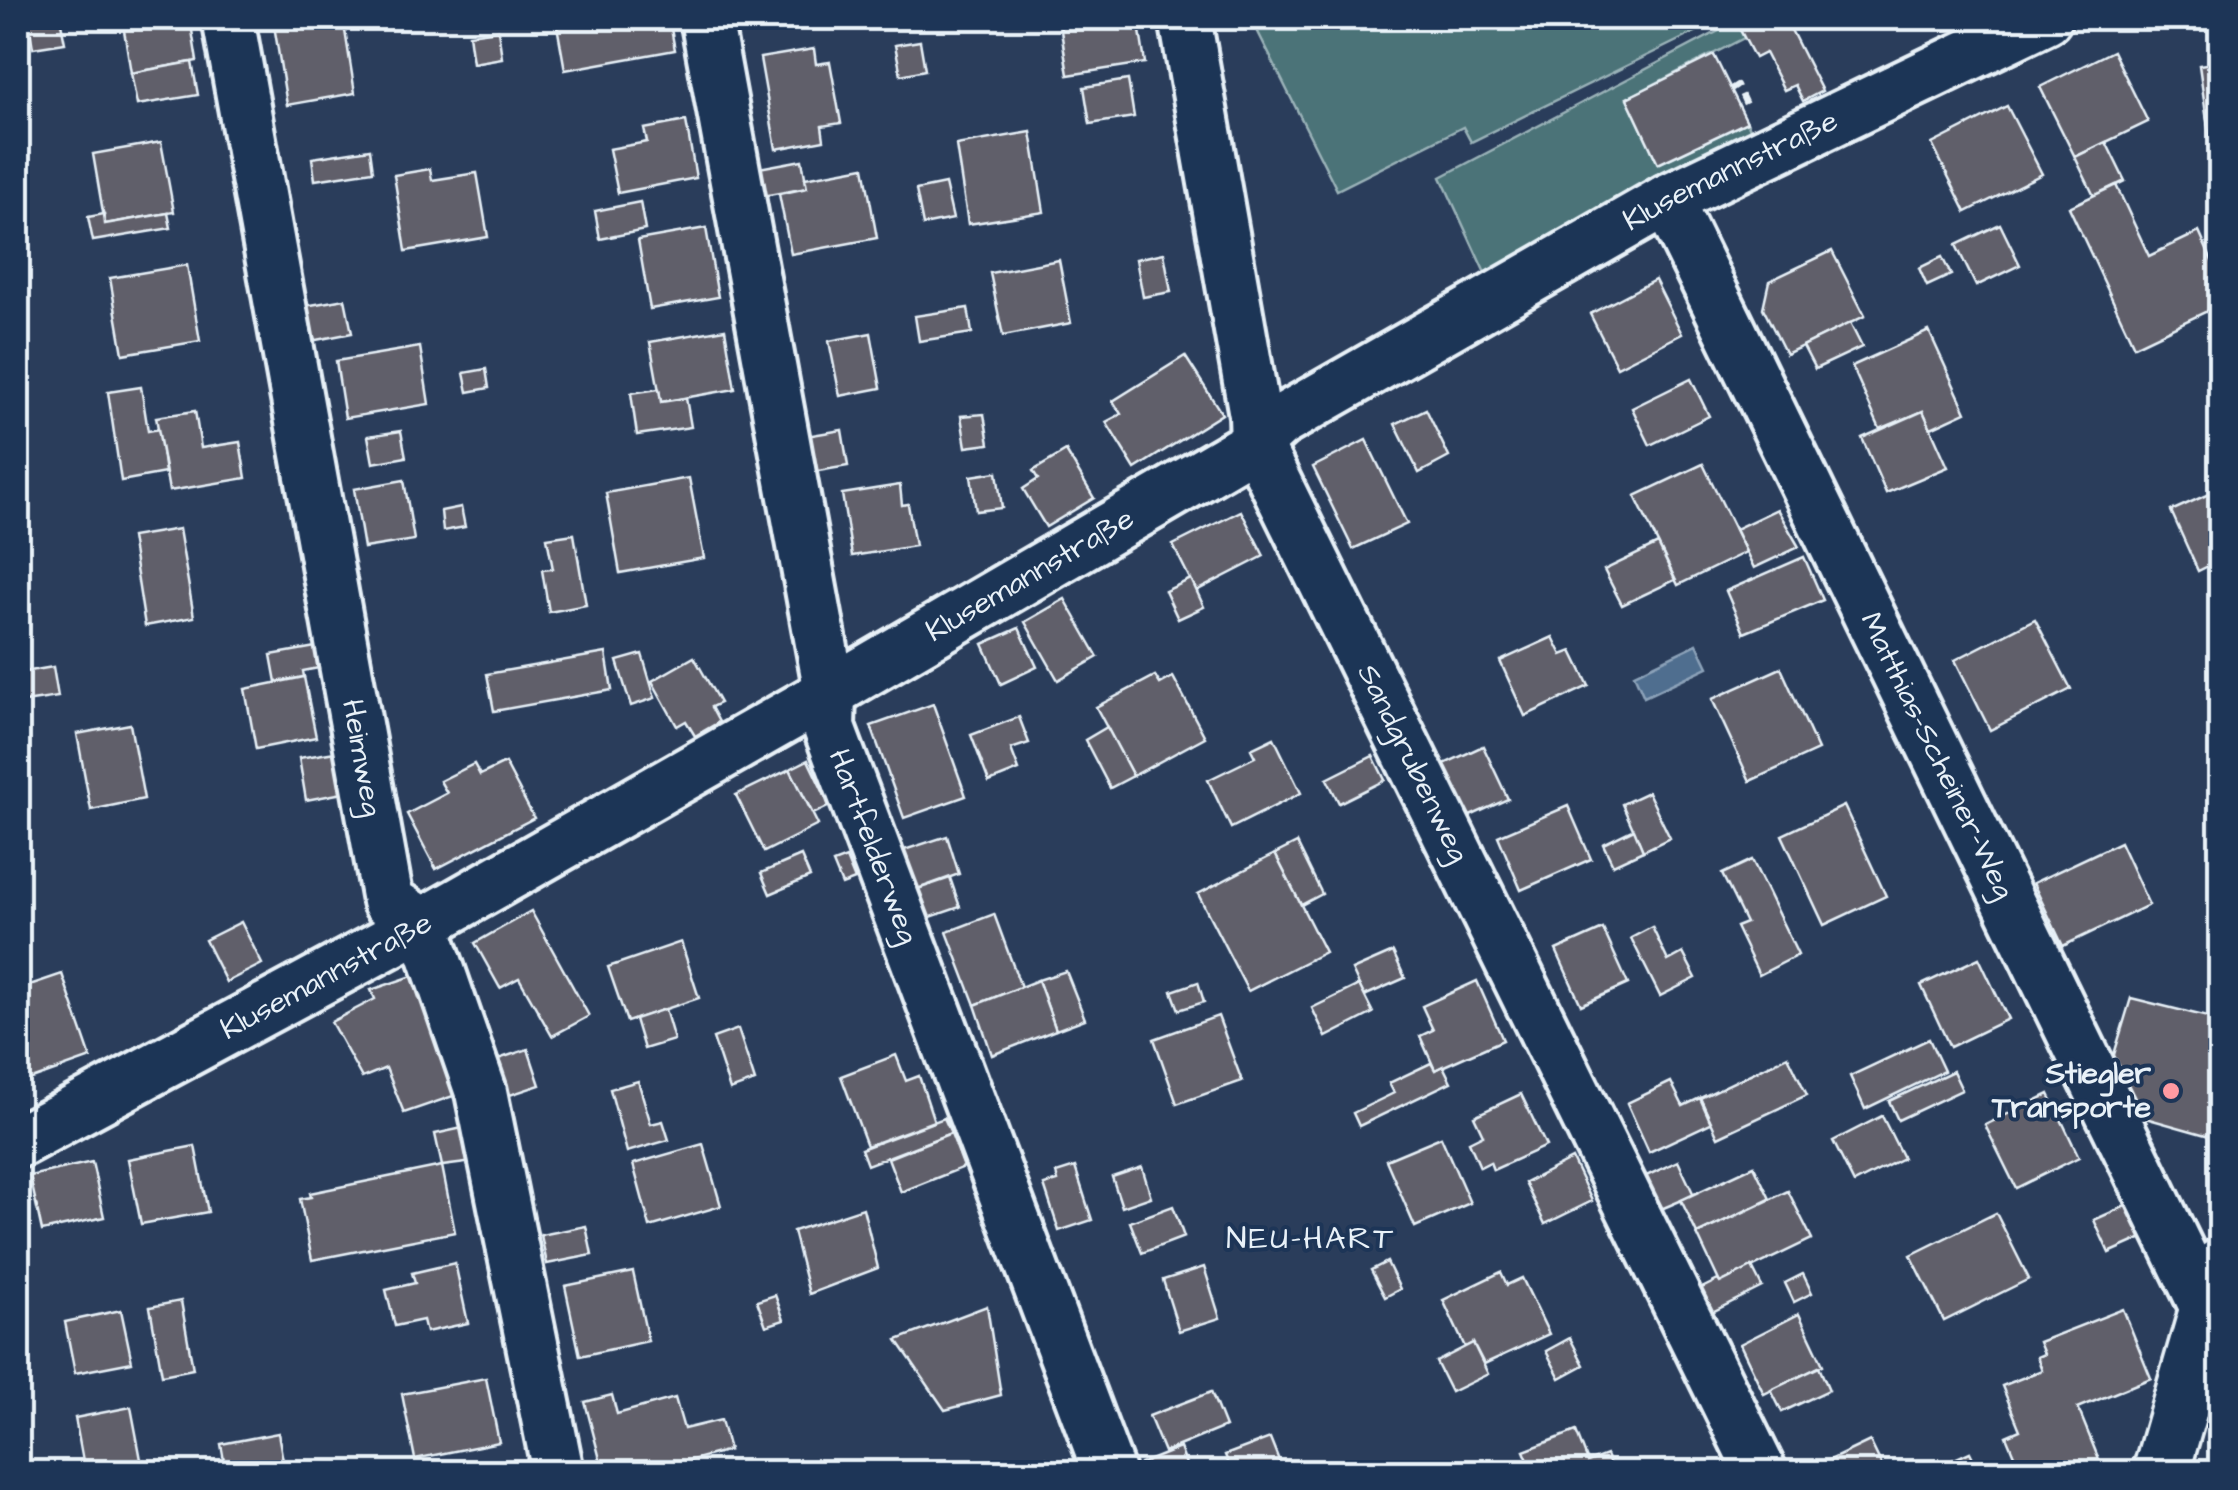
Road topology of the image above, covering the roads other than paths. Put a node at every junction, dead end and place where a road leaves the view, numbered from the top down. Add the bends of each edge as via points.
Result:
1 (228, 18) edge
2 (706, 18) edge
3 (1184, 18) edge
4 (2046, 18) edge
5 (1668, 200) junction
6 (1256, 443) junction
7 (830, 692) junction
8 (423, 924) junction
9 (18, 1142) edge
10 (2214, 1289) edge
11 (558, 1472) edge
12 (1109, 1472) edge
13 (1761, 1472) edge
14 (2162, 1472) edge

1 - 8 street, Heimweg via 388,902
2 - 7 street, Hartfelderweg
3 - 6 street, Sandgrubenweg
4 - 5 street, Klusemannstraße
5 - 6 street, Klusemannstraße via 1280,422
5 - 10 street, Matthias-Scheiner-Weg
6 - 7 street, Klusemannstraße
6 - 13 street, Sandgrubenweg
7 - 8 street, Klusemannstraße
7 - 12 street, Hartfelderweg via 829,728
8 - 9 street, Klusemannstraße
8 - 11 street via 482,1092
10 - 14 main road

